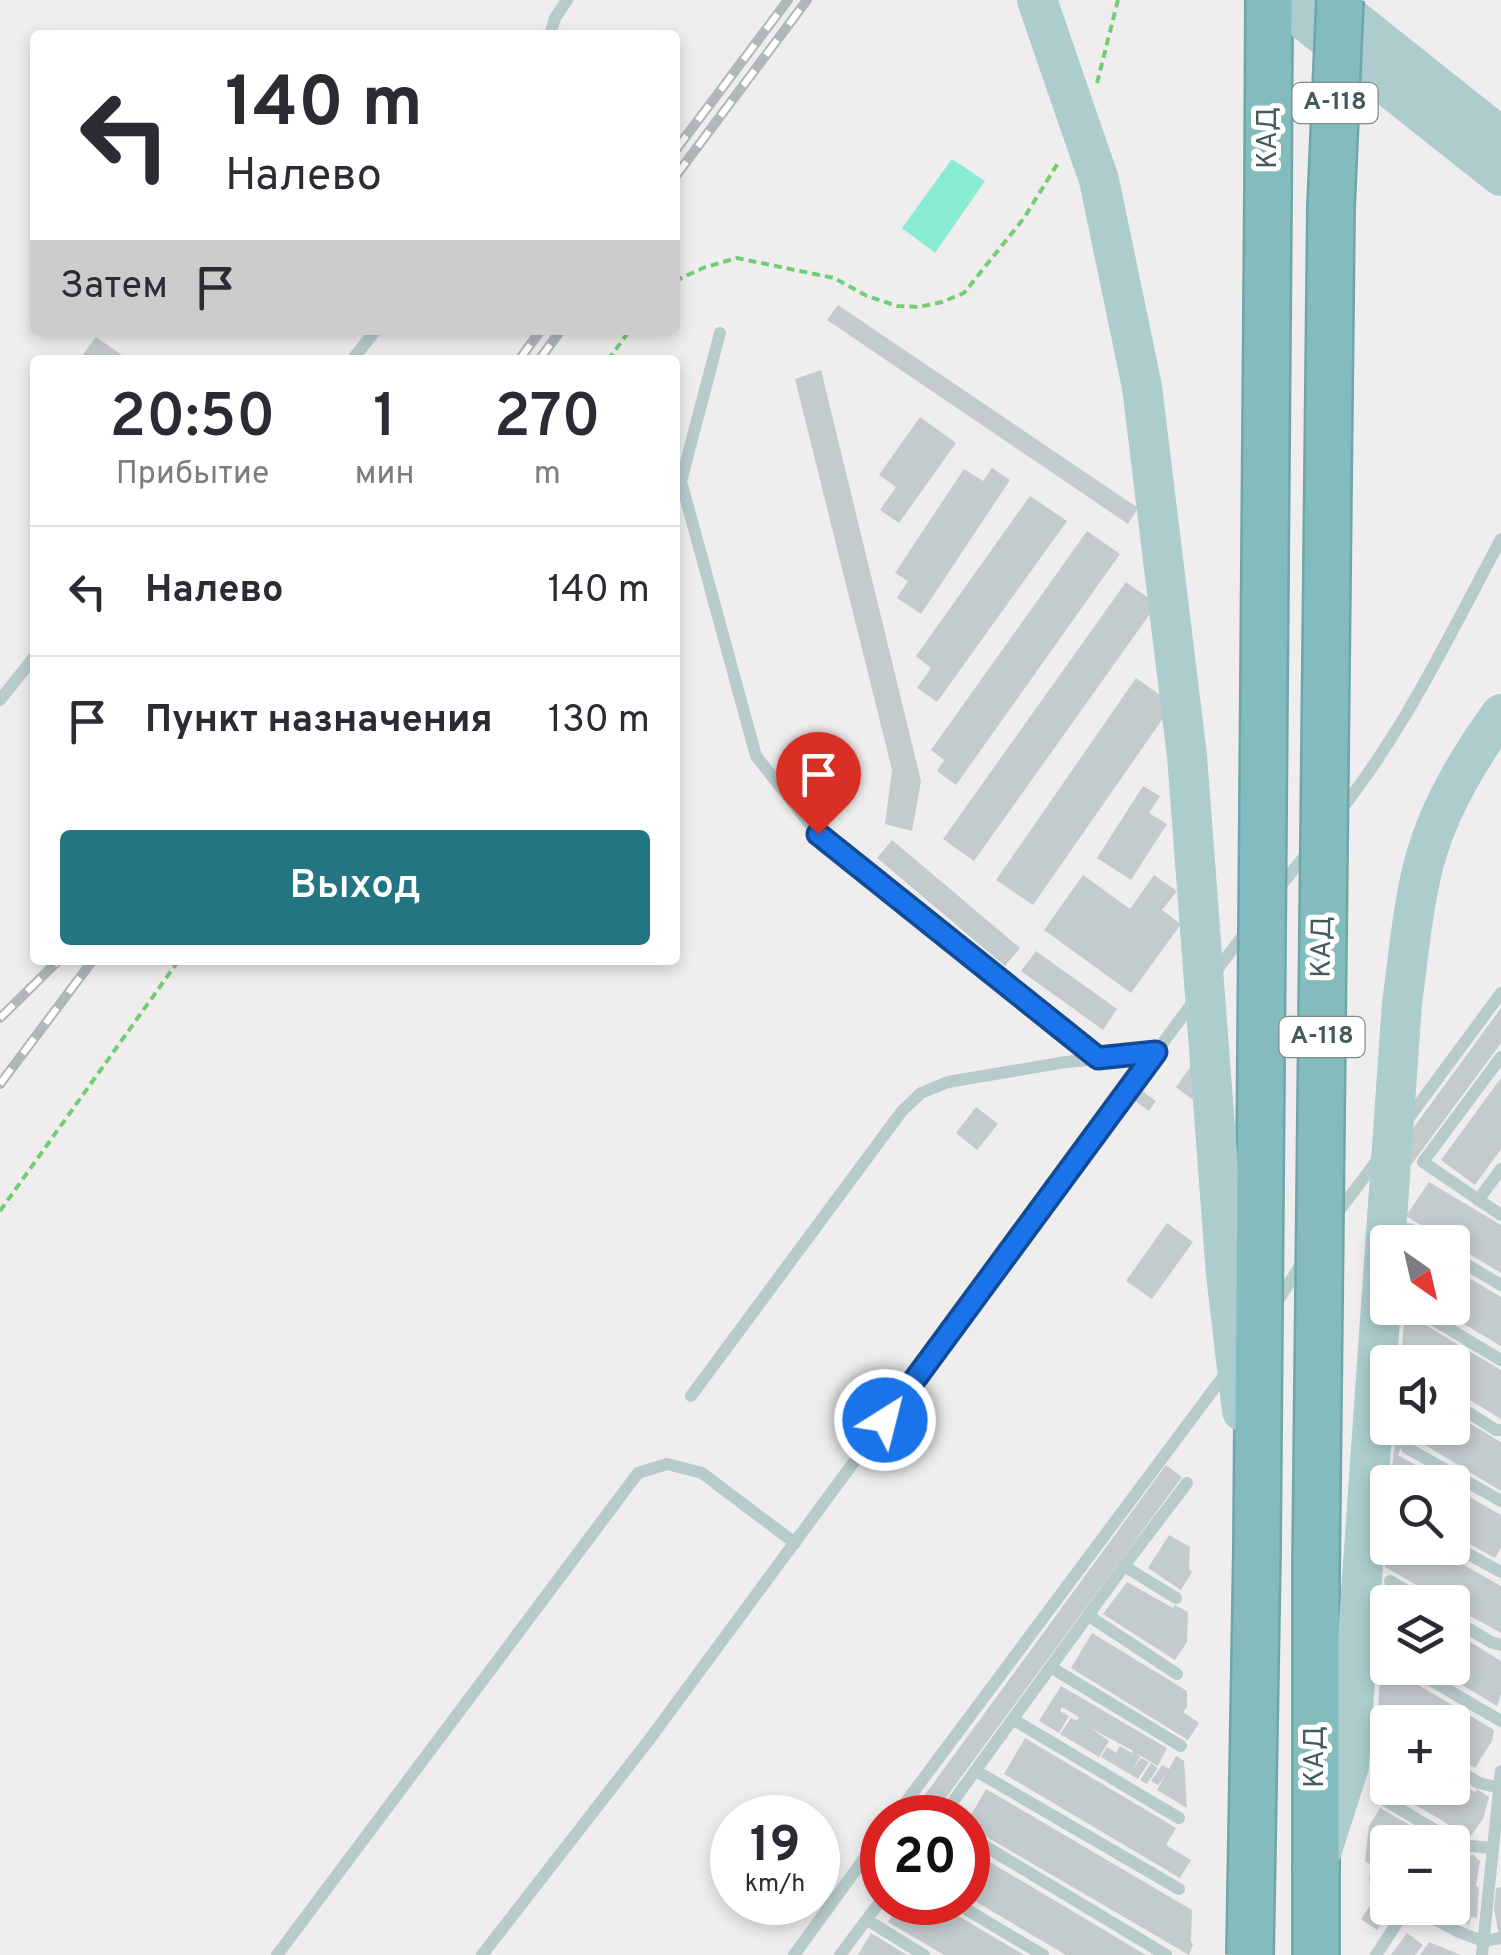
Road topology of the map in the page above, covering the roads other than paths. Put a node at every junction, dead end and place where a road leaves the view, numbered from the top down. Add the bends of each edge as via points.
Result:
1 (567, 0) edge
2 (1037, 0) edge
3 (1269, 0) edge
4 (1279, 0) edge
5 (1330, 0) edge
6 (1340, 0) edge
7 (552, 30) edge
8 (1501, 137) edge
9 (1501, 176) edge
10 (720, 333) dead end
11 (372, 335) edge
12 (356, 355) edge
13 (1501, 539) edge
14 (30, 662) edge
15 (0, 700) edge
16 (1501, 714) edge
17 (1501, 992) edge
18 (1156, 1052) junction
19 (1501, 1057) edge
20 (1098, 1058) junction
21 (1501, 1168) edge
22 (1478, 1200) junction
23 (1501, 1215) edge
24 (1470, 1267) edge
25 (1501, 1285) edge
26 (1442, 1325) edge
27 (1501, 1360) edge
28 (690, 1396) dead end
29 (1470, 1413) edge
30 (1501, 1430) edge
31 (1407, 1448) dead end
32 (1186, 1483) dead end
33 (1501, 1502) edge
34 (794, 1543) junction
35 (1257, 1548) junction
36 (1470, 1556) edge
37 (1124, 1566) junction
38 (1501, 1572) edge
39 (1390, 1581) dead end
40 (1397, 1585) edge
41 (1176, 1598) dead end
42 (1089, 1616) junction
43 (1470, 1630) edge
44 (1501, 1645) edge
45 (1052, 1668) junction
46 (1177, 1674) dead end
47 (1439, 1685) edge
48 (1014, 1720) junction
49 (1501, 1721) edge
50 (1180, 1746) dead end
51 (976, 1771) junction
52 (1501, 1771) edge
53 (1470, 1778) edge
54 (1500, 1788) edge
55 (911, 1795) edge
56 (958, 1795) edge
57 (1393, 1805) edge
58 (1499, 1814) edge
59 (1179, 1818) dead end
60 (1426, 1825) edge
61 (1470, 1847) edge
62 (1492, 1848) junction
63 (990, 1849) edge
64 (860, 1864) edge
65 (1316, 1868) junction
66 (1495, 1877) edge
67 (1180, 1889) dead end
68 (990, 1923) edge
69 (863, 1925) edge
70 (875, 1925) edge
71 (1402, 1925) edge
72 (1446, 1925) edge
73 (1501, 1938) edge
74 (1482, 1948) edge
75 (277, 1955) edge
76 (482, 1955) edge
77 (794, 1955) edge
78 (840, 1955) edge
79 (924, 1955) edge
80 (1043, 1955) edge
81 (1166, 1955) edge
82 (1250, 1955) edge
83 (1316, 1955) edge
84 (1376, 1955) edge

1 - 7 lane
2 - 35 main road, bridge via 1099,180 1142,387 1186,756 1226,1274
3 - 35 highway, КАД / А-118, bridge
4 - 9 main road
5 - 8 main road
6 - 65 highway, КАД / А-118, bridge via 1331,207
10 - 20 lane via 681,482 756,756 818,834
11 - 12 lane
13 - 18 lane via 1366,780
14 - 15 lane
16 - 65 main road, bridge via 1456,785 1420,878 1402,1003 1349,1766
17 - 55 lane
18 - 20 lane
18 - 34 lane
19 - 22 lane via 1423,1162
20 - 28 lane via 948,1082 921,1093
21 - 22 lane
22 - 23 lane
24 - 25 lane
26 - 27 lane
29 - 30 lane
31 - 33 lane
32 - 37 lane
34 - 75 lane via 702,1473 667,1464 638,1473
34 - 76 lane
35 - 82 highway, КАД / А-118, bridge
36 - 38 lane
37 - 41 lane
37 - 42 lane
39 - 40 lane
42 - 45 lane
42 - 46 lane
43 - 44 lane
45 - 48 lane
45 - 50 lane
47 - 49 lane
48 - 51 lane
48 - 59 lane
51 - 56 lane
51 - 67 lane
52 - 54 lane
53 - 54 lane
54 - 58 lane
57 - 60 lane
58 - 62 lane
61 - 62 lane
62 - 66 lane
63 - 81 lane
64 - 77 lane
65 - 83 highway, КАД / А-118
66 - 74 lane
68 - 80 lane
69 - 78 lane
70 - 79 lane
71 - 84 lane
72 - 74 lane
73 - 74 lane

